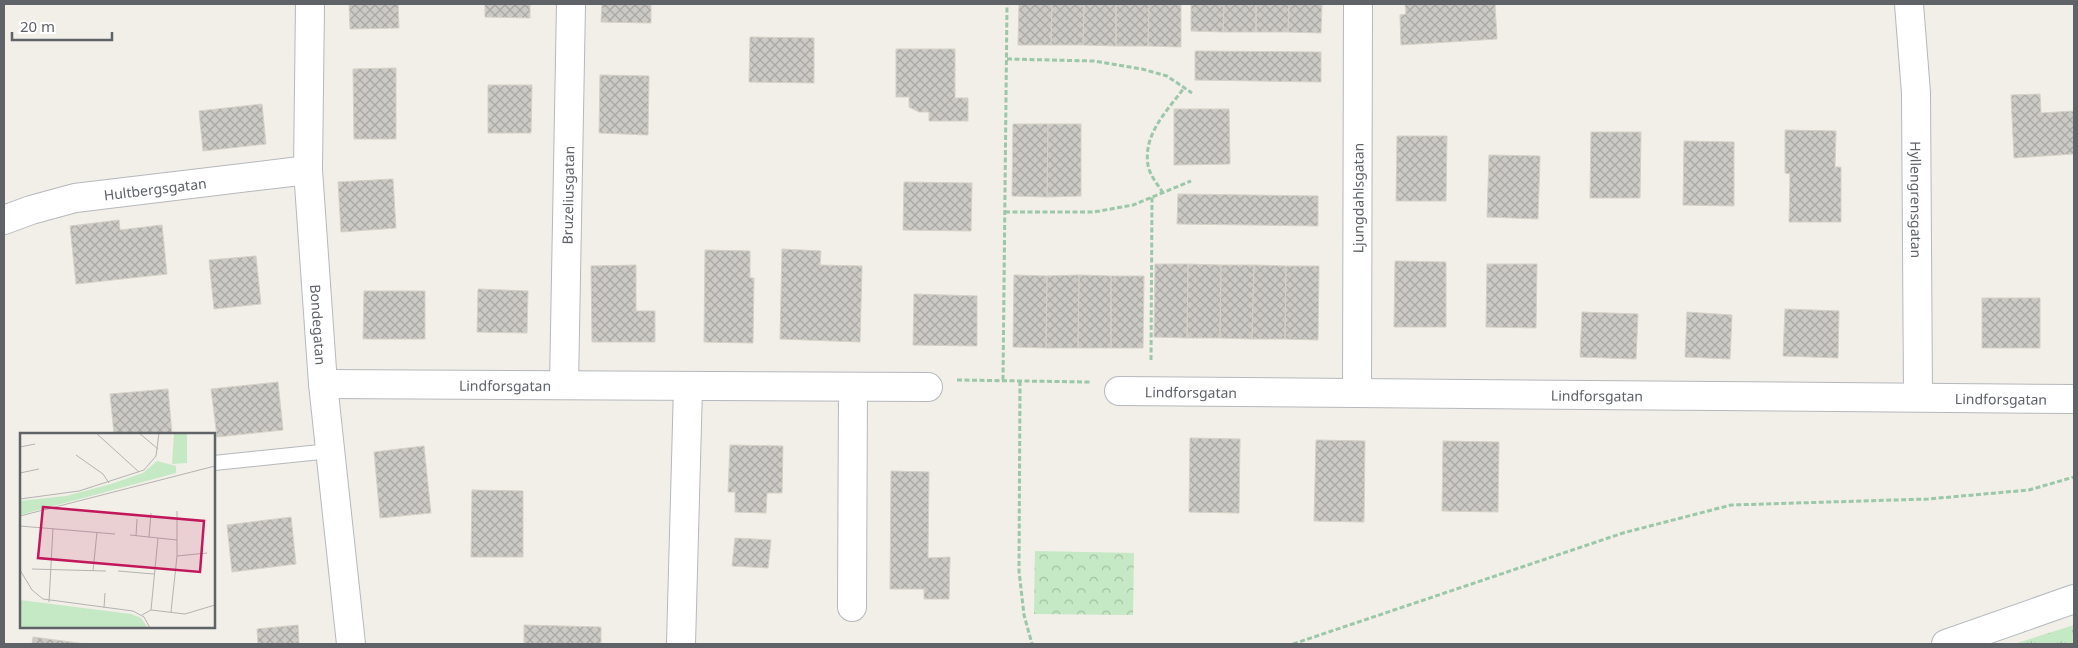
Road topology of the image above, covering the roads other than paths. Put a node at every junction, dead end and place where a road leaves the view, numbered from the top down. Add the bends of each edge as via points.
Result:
1 (310, 4) edge
2 (571, 4) edge
3 (1358, 4) edge
4 (1910, 4) edge
5 (308, 170) junction
6 (4, 220) edge
7 (323, 384) junction
8 (564, 385) junction
9 (688, 387) junction
10 (928, 387) road end
11 (853, 388) junction
12 (1119, 391) road end
13 (1357, 392) junction
14 (1918, 397) junction
15 (2074, 399) edge
16 (330, 451) junction
17 (215, 463) edge
18 (2070, 600) edge
19 (852, 607) dead end
20 (350, 644) edge
21 (681, 644) edge
22 (1946, 644) edge

1 - 5 street, Bondegatan
2 - 8 street, Bruzeliusgatan
3 - 13 street, Ljungdahlsgatan
4 - 14 street, Hyllengrensgatan via 1916,93
5 - 6 street, Hultbergsgatan via 75,198
5 - 7 street, Bondegatan
7 - 8 street, Lindforsgatan
7 - 16 street, Bondegatan
8 - 9 street, Lindforsgatan
9 - 11 street, Lindforsgatan
9 - 21 street
10 - 11 street, Lindforsgatan
11 - 19 street
12 - 13 street, Lindforsgatan
13 - 14 street, Lindforsgatan
14 - 15 street, Lindforsgatan
16 - 17 lane
16 - 20 street, Bondegatan
18 - 22 street

